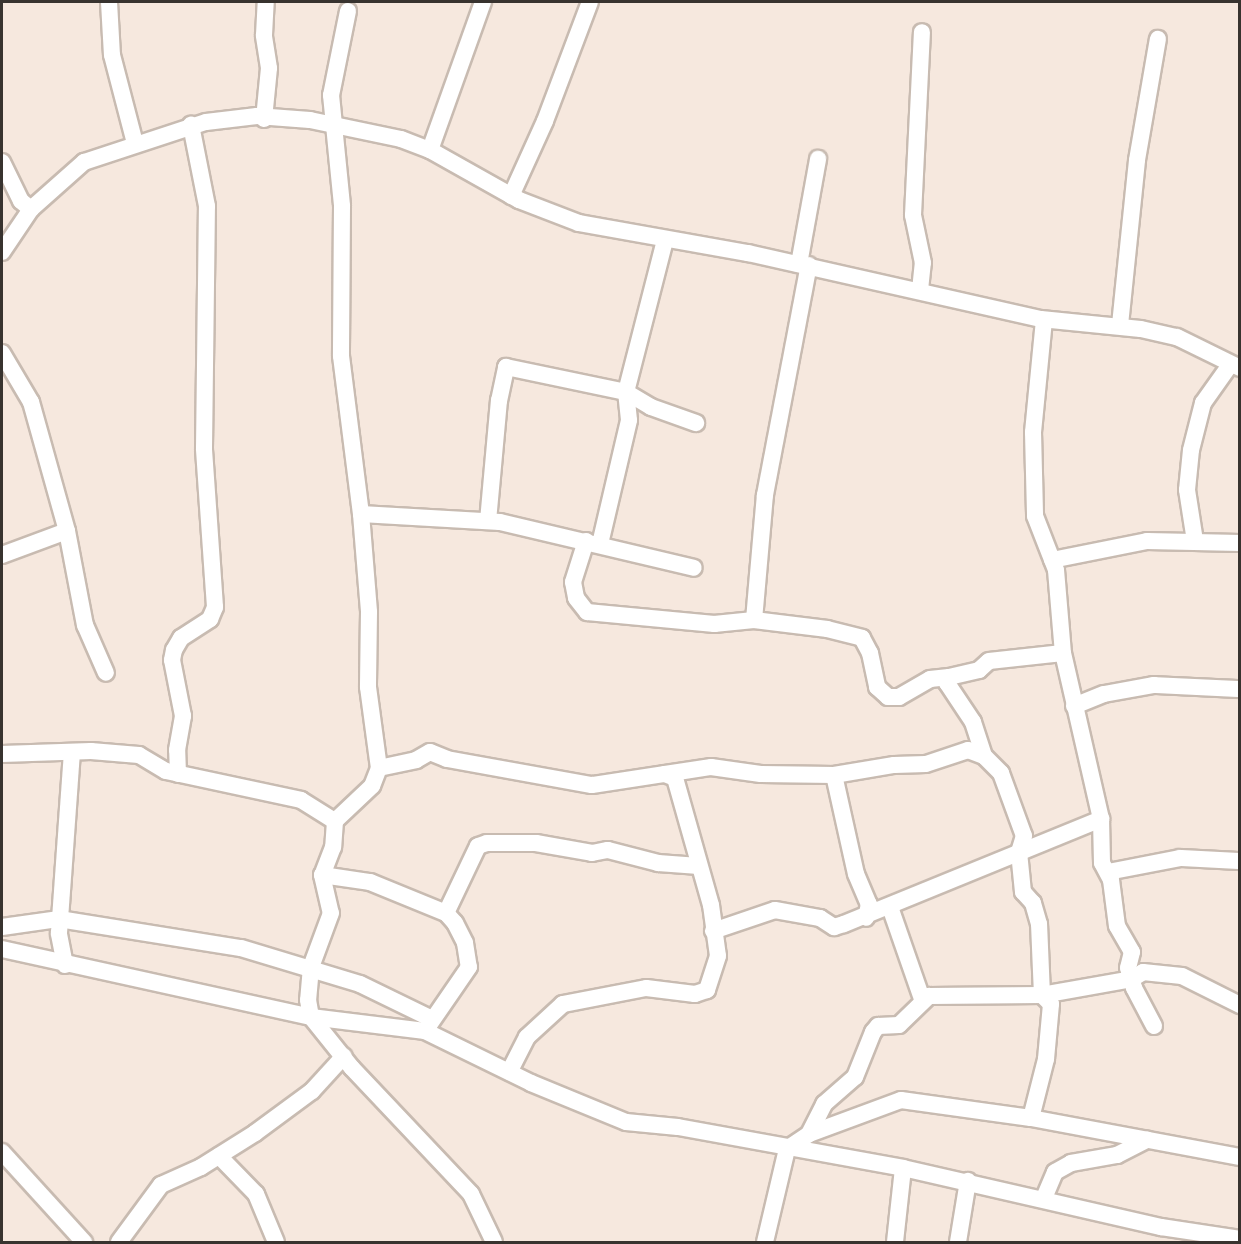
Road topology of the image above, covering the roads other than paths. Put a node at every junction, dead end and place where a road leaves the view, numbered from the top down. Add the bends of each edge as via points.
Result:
1 (109, 2) edge
2 (266, 2) edge
3 (483, 2) edge
4 (590, 2) edge
5 (348, 11) dead end
6 (922, 32) dead end
7 (1158, 39) dead end
8 (264, 119) junction
9 (332, 124) junction
10 (191, 125) junction
11 (135, 143) junction
12 (430, 150) junction
13 (818, 159) dead end
14 (2, 162) edge
15 (511, 195) junction
16 (31, 209) junction
17 (665, 240) junction
18 (2, 252) edge
19 (804, 265) junction
20 (920, 290) junction
21 (1044, 320) junction
22 (1120, 325) junction
23 (2, 353) edge
24 (1234, 366) edge
25 (626, 392) junction
26 (696, 423) dead end
27 (361, 514) junction
28 (488, 521) junction
29 (67, 531) junction
30 (1195, 541) junction
31 (593, 543) junction
32 (1239, 543) edge
33 (2, 555) edge
34 (1052, 560) junction
35 (694, 568) dead end
36 (754, 620) junction
37 (1063, 653) junction
38 (106, 673) dead end
39 (949, 676) junction
40 (1239, 689) edge
41 (1074, 706) junction
42 (72, 752) junction
43 (2, 754) edge
44 (984, 756) junction
45 (379, 768) junction
46 (178, 774) junction
47 (665, 774) junction
48 (834, 775) junction
49 (1101, 819) junction
50 (335, 821) junction
51 (1019, 852) junction
52 (1239, 861) edge
53 (699, 866) junction
54 (1108, 872) junction
55 (322, 874) junction
56 (890, 907) junction
57 (446, 914) junction
58 (866, 918) junction
59 (59, 919) junction
60 (2, 927) edge
61 (713, 931) junction
62 (2, 950) edge
63 (64, 965) junction
64 (312, 967) junction
65 (1132, 979) junction
66 (1042, 995) junction
67 (922, 999) junction
68 (398, 1000) junction
69 (1239, 1005) edge
70 (311, 1017) junction
71 (392, 1025) junction
72 (429, 1025) junction
73 (1154, 1026) dead end
74 (344, 1056) junction
75 (509, 1072) junction
76 (1031, 1118) junction
77 (809, 1134) junction
78 (1147, 1140) junction
79 (787, 1149) junction
80 (2, 1152) edge
81 (219, 1156) junction
82 (1239, 1157) edge
83 (903, 1168) junction
84 (968, 1181) junction
85 (1044, 1198) junction
86 (1159, 1235) edge
87 (1239, 1239) edge
88 (84, 1242) edge
89 (119, 1242) edge
90 (276, 1242) edge
91 (494, 1242) edge
92 (765, 1242) edge
93 (895, 1242) edge
94 (958, 1242) edge

1 - 11 street via 112,55
2 - 8 street via 264,35 269,68
3 - 12 street
4 - 15 street via 545,121
5 - 9 street via 331,95
6 - 20 street via 913,215 923,262
7 - 22 street via 1137,160
8 - 9 street
8 - 10 street via 256,116
9 - 12 street via 401,139
9 - 27 street via 342,206 340,356
10 - 11 street
10 - 46 street via 207,206 204,448 215,608 210,619 181,638 174,650 172,660 183,716 177,750
11 - 16 street via 84,162
12 - 15 street
13 - 19 street
14 - 16 street via 21,201
15 - 17 street via 579,223
16 - 18 street
17 - 19 street
17 - 25 street
19 - 20 street
19 - 36 street via 765,495
20 - 21 street
21 - 22 street
21 - 34 street via 1032,486 1035,516
22 - 24 street via 1177,337
23 - 29 street via 31,402
24 - 30 street via 1203,403 1191,450 1188,490
25 - 26 street via 651,407
25 - 28 street via 506,367 499,401
25 - 31 street via 629,420
27 - 28 street
27 - 45 street via 369,612 368,687
28 - 31 street
29 - 33 street
29 - 38 street via 85,626
30 - 32 street
30 - 34 street via 1115,544
31 - 35 street
31 - 36 street via 573,582 576,598 586,612 714,624
34 - 37 street
36 - 39 street via 827,629 862,638 870,652 877,687 888,697 898,698 930,679
37 - 39 street via 989,662 979,670
37 - 41 street
39 - 44 street via 948,683 973,722
40 - 41 street via 1154,685 1104,694
41 - 49 street
42 - 43 street
42 - 46 street via 139,755
42 - 59 street
44 - 48 street via 968,750 926,764
44 - 51 street via 1001,773 1012,796 1024,836
45 - 47 street via 416,760 430,752 447,759 592,785
45 - 50 street via 372,786
46 - 50 street via 301,800
47 - 48 street via 711,767 761,774
47 - 53 street via 675,778 679,786
48 - 58 street via 856,874 869,904
49 - 51 street
49 - 54 street via 1100,854
50 - 55 street via 333,847
51 - 56 street
51 - 66 street via 1023,892 1033,903 1039,924
52 - 54 street via 1180,858
53 - 57 street via 657,863 608,850 592,853 536,843 486,843 478,846
53 - 61 street
54 - 65 street via 1117,926 1132,952 1128,968
55 - 57 street via 370,882
55 - 64 street via 332,913
56 - 58 street
56 - 67 street
57 - 72 street via 465,943 469,967
58 - 61 street via 834,927 820,918 775,910
59 - 60 street
59 - 63 street
59 - 64 street via 241,948
61 - 75 street via 718,956 707,990 695,994 646,988 562,1004 527,1037
62 - 63 street
63 - 70 street
64 - 68 street
64 - 70 street
65 - 66 street
65 - 69 street via 1143,972 1182,975
65 - 73 street
66 - 67 street via 935,995
66 - 76 street via 1051,1004 1050,1031
67 - 77 street via 898,1025 878,1026 855,1077 824,1104
68 - 71 street
68 - 72 street
70 - 71 street
70 - 74 street
71 - 72 street
72 - 75 street
74 - 81 street via 312,1091
74 - 91 street via 471,1194
75 - 79 street via 618,1120
76 - 77 street via 901,1100
76 - 78 street
77 - 79 street
78 - 82 street
78 - 85 street via 1117,1155 1071,1163 1055,1172
79 - 83 street
79 - 92 street
80 - 88 street
81 - 89 street via 161,1185
81 - 90 street via 256,1194
83 - 84 street
83 - 93 street
84 - 85 street
84 - 94 street
85 - 86 street
86 - 87 street

